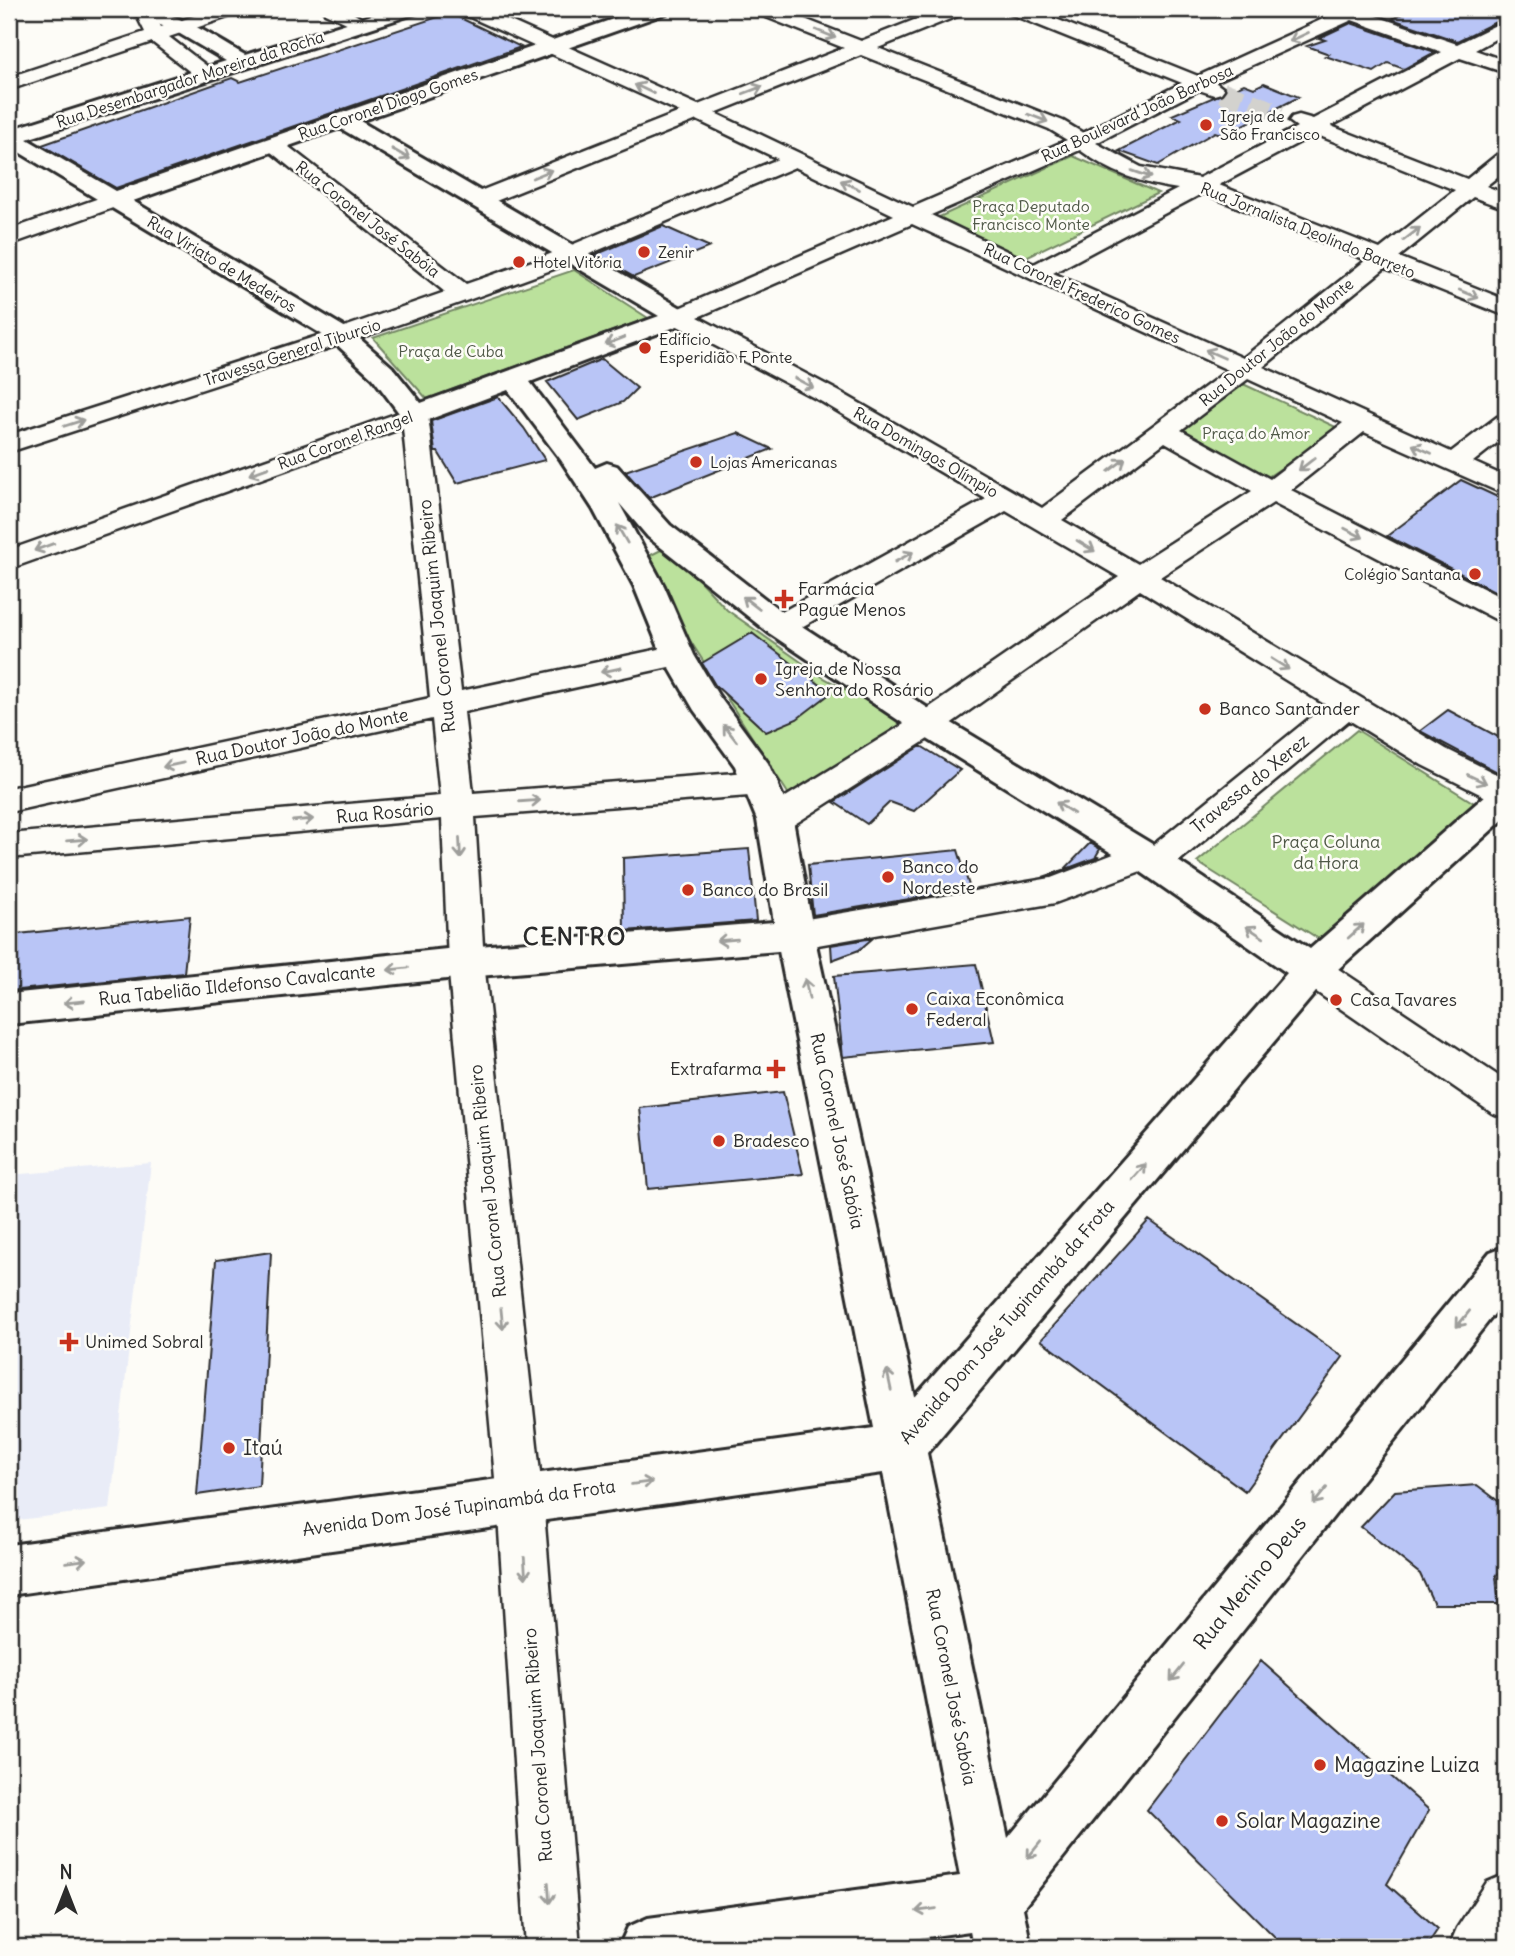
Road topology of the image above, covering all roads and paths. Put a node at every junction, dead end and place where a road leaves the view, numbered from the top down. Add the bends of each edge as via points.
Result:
1 (233, 9) edge
2 (332, 9) edge
3 (410, 9) edge
4 (468, 9) edge
5 (660, 9) edge
6 (763, 9) edge
7 (958, 9) edge
8 (1015, 9) edge
9 (146, 10) edge
10 (1349, 10) edge
11 (362, 24) junction
12 (1506, 26) edge
13 (182, 27) junction
14 (156, 36) junction
15 (554, 47) junction
16 (860, 48) junction
17 (1460, 51) junction
18 (242, 62) junction
19 (1506, 67) edge
20 (205, 74) junction
21 (1198, 83) junction
22 (9, 84) edge
23 (1222, 92) tunnel mouth
24 (696, 112) junction
25 (1281, 115) tunnel mouth
26 (342, 120) junction
27 (1312, 126) junction
28 (9, 137) edge
29 (1083, 141) junction
30 (273, 144) junction
31 (796, 159) junction
32 (1506, 159) edge
33 (1201, 185) junction
34 (1469, 188) junction
35 (116, 199) junction
36 (478, 200) junction
37 (1506, 202) edge
38 (912, 214) junction
39 (9, 238) edge
40 (574, 254) junction
41 (1381, 259) junction
42 (1034, 273) junction
43 (463, 294) junction
44 (1506, 309) edge
45 (679, 317) junction
46 (342, 336) junction
47 (1247, 368) junction
48 (524, 375) junction
49 (415, 415) junction
50 (1361, 422) junction
51 (1506, 423) edge
52 (1164, 431) junction
53 (9, 444) edge
54 (1454, 463) junction
55 (1506, 487) edge
56 (1272, 491) junction
57 (1007, 499) junction
58 (1043, 521) junction
59 (9, 560) edge
60 (1139, 577) junction
61 (1506, 612) edge
62 (780, 626) junction
63 (678, 655) junction
64 (1347, 705) junction
65 (447, 706) junction
66 (928, 724) junction
67 (762, 783) junction
68 (1506, 795) edge
69 (9, 800) edge
70 (458, 806) junction
71 (775, 820) junction
72 (9, 846) edge
73 (1149, 860) junction
74 (795, 935) junction
75 (466, 962) junction
76 (1312, 970) junction
77 (9, 1009) edge
78 (1506, 1102) edge
79 (1506, 1266) edge
80 (902, 1447) junction
81 (520, 1500) junction
82 (9, 1570) edge
83 (1506, 1901) edge
84 (998, 1924) edge
85 (553, 1947) edge
86 (648, 1947) edge
87 (1476, 1947) edge

1 - 13 street
2 - 11 street
3 - 11 main road, Rua Desembargador Moreira da Rocha
4 - 15 street, Rua Coronel Frederico Gomes
5 - 15 main road, Rua Coronel Diogo Gomes
6 -> 16 street, Rua Jornalista Deolindo Barreto
7 - 16 street
8 - 21 street
9 - 13 main road
9 - 14 street
10 - 17 street
10 -> 21 street, Rua Boulevard João Barbosa
11 - 18 main road, Rua Desembargador Moreira da Rocha
12 - 17 street
13 - 14 street
13 - 18 main road
14 - 20 street
14 - 22 street
24 -> 15 street, Rua Coronel Frederico Gomes
15 - 26 main road, Rua Coronel Diogo Gomes
24 -> 16 street
16 -> 29 street, Rua Jornalista Deolindo Barreto via 1056,125
17 - 19 street
17 - 27 street
18 - 20 main road, Rua Desembargador Moreira da Rocha
20 - 28 main road, Rua Desembargador Moreira da Rocha
21 - 23 street
21 - 29 street, Rua Boulevard João Barbosa
24 - 31 street, Rua Coronel Frederico Gomes
36 -> 24 street
25 - 27 street
26 - 30 main road, Rua Coronel Diogo Gomes
26 -> 36 main road, Rua Domingos Olímpio
27 - 33 street
27 - 34 street
28 - 35 main road, Rua Viriato de Medeiros
29 -> 33 street, Rua Jornalista Deolindo Barreto via 1124,167 1161,180
29 - 38 street, Rua Boulevard João Barbosa
30 - 35 main road, Rua Coronel Diogo Gomes
30 - 43 street, Rua Coronel José Sabóia
38 -> 31 street, Rua Coronel Frederico Gomes
31 - 40 street, Travessa General Tiburcio
32 - 34 street, Rua Doutor João do Monte
33 - 41 street, Rua Jornalista Deolindo Barreto
33 - 42 street
34 - 37 street
41 -> 34 street, Rua Doutor João do Monte
35 - 39 street
35 - 46 main road, Rua Viriato de Medeiros
36 - 40 main road, Rua Domingos Olímpio
38 - 42 street, Rua Coronel Frederico Gomes
38 - 45 street, Rua Boulevard João Barbosa
40 - 43 street, Travessa General Tiburcio
40 - 45 main road, Rua Domingos Olímpio
41 -> 44 street, Rua Jornalista Deolindo Barreto
41 - 47 street, Rua Doutor João do Monte
47 -> 42 street, Rua Coronel Frederico Gomes
43 - 46 street, Travessa General Tiburcio
45 -> 48 main road, Rua Coronel Rangel
45 -> 57 street, Rua Domingos Olímpio via 831,397
46 - 49 main road, Rua Viriato de Medeiros
53 -> 46 street, Travessa General Tiburcio
47 - 50 street, Rua Coronel Frederico Gomes
47 - 52 street, Rua Doutor João do Monte
48 - 49 main road, Rua Coronel Rangel
62 -> 48 main road via 659,531
63 -> 48 main road, Rua Coronel José Sabóia via 649,586 608,509
49 -> 59 street, Rua Coronel Rangel
49 - 65 street, Rua Coronel Joaquim Ribeiro
54 -> 50 street, Rua Coronel Frederico Gomes
50 -> 56 street
51 - 54 street
52 - 56 street
58 -> 52 street, Rua Doutor João do Monte
54 - 55 street, Rua Coronel Frederico Gomes
56 - 60 street
56 -> 61 street
57 - 58 street, Rua Domingos Olímpio
62 -> 57 street
58 -> 60 street, Rua Domingos Olímpio
60 -> 64 street, Rua Domingos Olímpio
60 - 66 street
62 - 66 main road
63 -> 65 street, Rua Doutor João do Monte
67 -> 63 main road, Rua Coronel José Sabóia
64 -> 68 street, Rua Domingos Olímpio
64 - 73 street, Travessa do Xerez
65 -> 69 street, Rua Doutor João do Monte
65 - 70 street, Rua Coronel Joaquim Ribeiro
66 - 71 street
73 -> 66 main road
70 -> 67 street, Rua Rosário
67 - 71 main road, Rua Coronel José Sabóia
76 -> 68 main road, Avenida Dom José Tupinambá da Frota
72 -> 70 street, Rua Rosário
70 -> 75 street, Rua Coronel Joaquim Ribeiro
71 - 74 main road, Rua Coronel José Sabóia
73 - 74 street, Travessa do Xerez via 1055,890
76 -> 73 main road
74 -> 75 main road
80 -> 74 main road, Rua Coronel José Sabóia
75 -> 77 main road, Rua Tabelião Ildefonso Cavalcante
75 -> 81 street, Rua Coronel Joaquim Ribeiro
76 - 78 street
80 -> 76 main road, Avenida Dom José Tupinambá da Frota
79 -> 84 main road, Rua Menino Deus
81 -> 80 main road, Avenida Dom José Tupinambá da Frota
80 - 84 main road, Rua Coronel José Sabóia
82 -> 81 main road, Avenida Dom José Tupinambá da Frota
81 -> 85 street, Rua Coronel Joaquim Ribeiro
83 - 87 street
84 -> 86 main road

